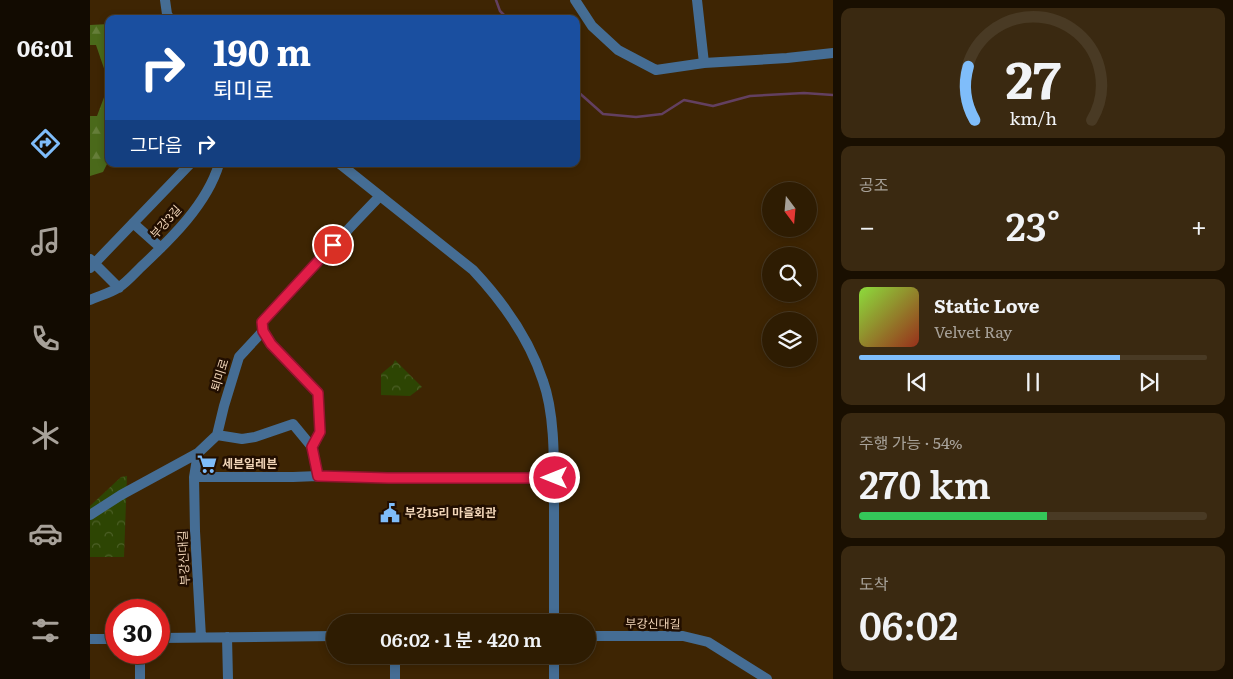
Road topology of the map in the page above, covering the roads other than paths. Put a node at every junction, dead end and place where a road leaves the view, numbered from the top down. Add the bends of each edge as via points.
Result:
1 (165, 0) edge
2 (575, 0) edge
3 (697, 0) edge
4 (168, 15) edge
5 (833, 53) edge
6 (704, 63) junction
7 (187, 167) edge
8 (218, 167) edge
9 (344, 167) edge
10 (380, 196) junction
11 (133, 223) junction
12 (161, 248) junction
13 (91, 264) edge
14 (119, 288) junction
15 (90, 300) edge
16 (263, 331) junction
17 (217, 435) junction
18 (312, 447) junction
19 (198, 454) junction
20 (318, 476) junction
21 (194, 477) junction
22 (555, 478) junction
23 (90, 515) edge
24 (554, 614) edge
25 (326, 636) edge
26 (596, 636) edge
27 (201, 637) junction
28 (227, 637) junction
29 (170, 638) edge
30 (90, 639) edge
31 (105, 639) edge
32 (140, 664) edge
33 (395, 664) edge
34 (554, 664) edge
35 (140, 679) edge
36 (228, 679) edge
37 (395, 679) edge
38 (554, 679) edge
39 (767, 679) edge

1 - 4 street
2 - 6 street via 592,26 618,50 656,70
3 - 6 street
5 - 6 street
7 - 11 street, 부강3길
8 - 12 street, 부강3길 via 199,205
9 - 10 street
10 - 16 street, 퇴미로 via 262,322
10 - 22 street via 473,270 513,318 544,382 550,409
11 - 12 street
11 - 13 street, 부강3길
12 - 14 street, 부강3길
13 - 14 street, 부강3길
14 - 15 street, 부강3길
16 - 17 street, 퇴미로 via 239,357
16 - 18 street via 271,344 318,393 320,432
17 - 18 street via 242,439 293,424
17 - 19 street
18 - 20 street
19 - 21 street, 부강신대길
19 - 23 street
20 - 21 street
20 - 22 street
21 - 27 street, 부강신대길
22 - 24 street
25 - 28 street
26 - 39 street, 부강신대길 via 683,636 708,642
27 - 28 street
27 - 29 street
28 - 36 street
30 - 31 street
32 - 35 street
33 - 37 street
34 - 38 street

